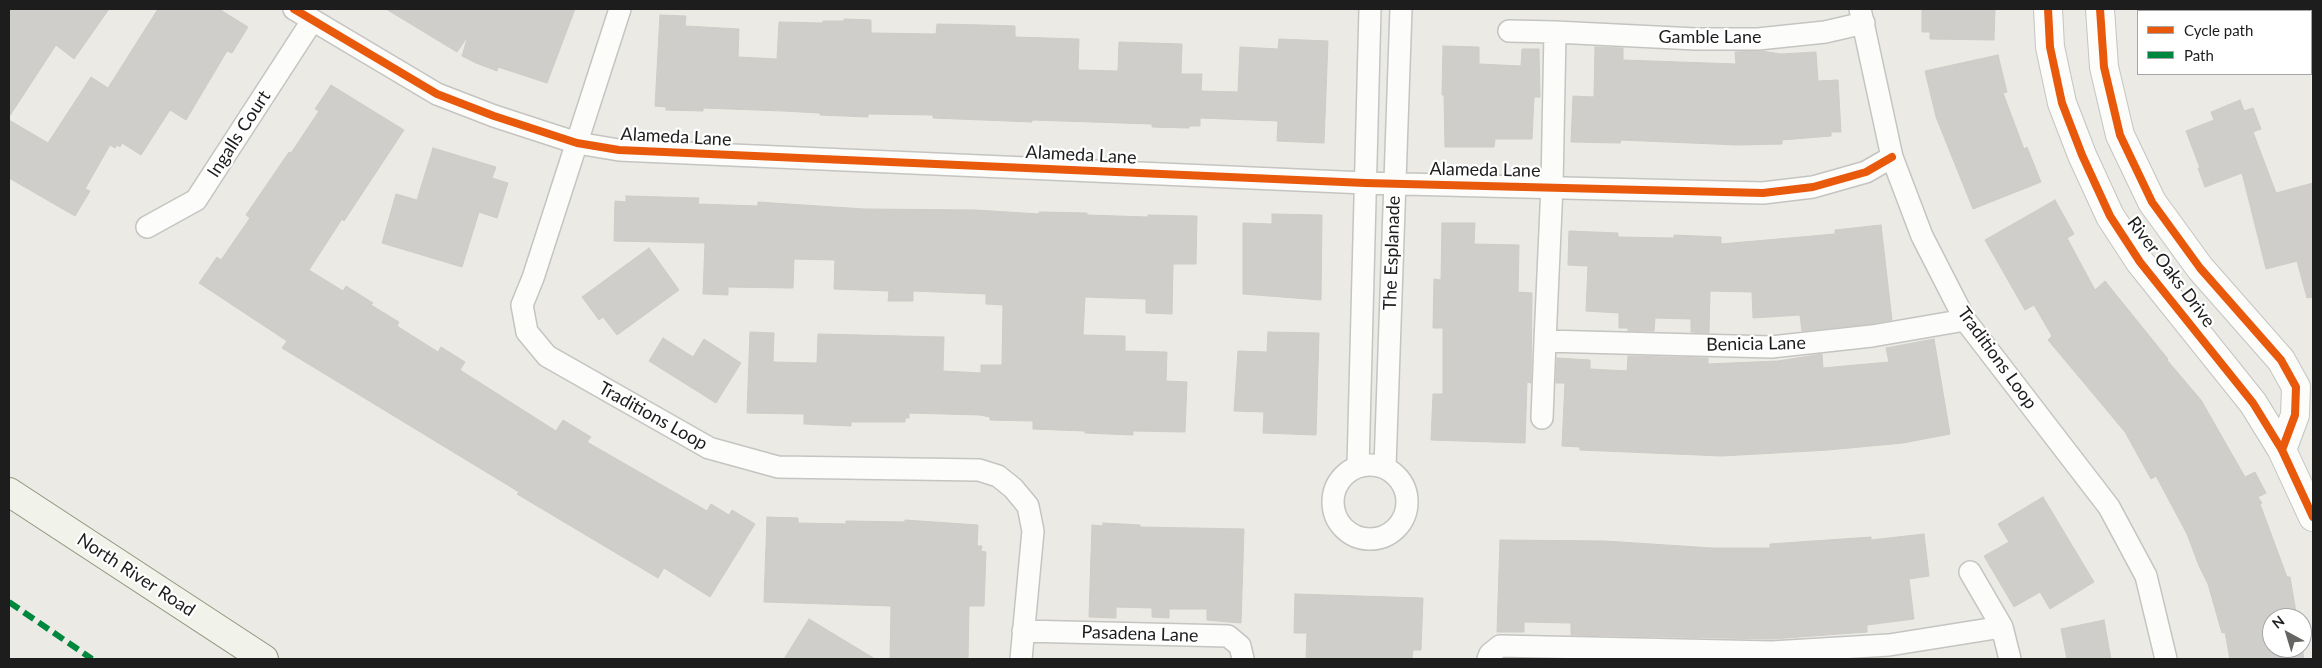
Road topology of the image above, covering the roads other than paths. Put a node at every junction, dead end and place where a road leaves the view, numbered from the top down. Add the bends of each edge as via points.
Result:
1 (294, 9) edge
2 (620, 9) edge
3 (1370, 9) edge
4 (1402, 9) edge
5 (2048, 9) edge
6 (2100, 9) edge
7 (1862, 16) edge
8 (312, 21) junction
9 (1509, 31) dead end
10 (1555, 32) junction
11 (577, 143) junction
12 (1892, 157) junction
13 (1365, 183) junction
14 (1394, 183) junction
15 (1552, 186) junction
16 (147, 227) dead end
17 (1965, 320) junction
18 (1545, 340) junction
19 (1542, 418) dead end
20 (2282, 450) junction
21 (1358, 466) junction
22 (1385, 468) junction
23 (9, 492) edge
24 (2313, 517) edge
25 (1970, 572) dead end
26 (2002, 627) junction
27 (1023, 631) junction
28 (264, 659) edge
29 (1021, 659) edge
30 (1242, 659) edge
31 (1488, 659) edge
32 (2010, 659) edge
33 (2166, 659) edge

1 - 8 street, Alameda Lane
2 - 11 street, Traditions Loop
3 - 13 street, The Esplanade
4 - 14 street, The Esplanade
5 - 20 street, River Oaks Drive via 2050,47 2062,103 2110,216 2140,262 2253,403
6 - 20 street, River Oaks Drive via 2104,67 2120,135 2152,202 2200,268 2281,360 2296,387 2295,415
7 - 10 street, Gamble Lane via 1825,32 1758,39
7 - 12 street, Traditions Loop
8 - 11 street, Alameda Lane via 437,94
8 - 16 street, Ingalls Court via 196,200
9 - 10 street, Gamble Lane
10 - 15 street
11 - 13 street, Alameda Lane via 629,150
11 - 27 street, Traditions Loop via 522,305 527,332 548,356 709,448 778,467 979,470 998,476 1028,506 1033,531
12 - 15 street, Alameda Lane via 1866,172 1813,187 1763,192
12 - 17 street, Traditions Loop via 1922,236
13 - 14 street, Alameda Lane
13 - 21 street, The Esplanade
14 - 15 street, Alameda Lane
14 - 22 street, The Esplanade
15 - 18 street
17 - 18 street, Benicia Lane via 1872,336 1771,347
17 - 33 street, Traditions Loop via 2109,507 2146,576
18 - 19 street
20 - 24 street, River Oaks Drive
21 - 22 street
21 - 22 street via 1342,477 1333,494 1334,512 1343,528 1359,538 1378,538 1395,530 1405,515 1407,496 1400,479
23 - 28 main road, North River Road
25 - 26 street
26 - 31 street via 1889,645 1772,652 1500,646
26 - 32 street
27 - 29 street, Traditions Loop
27 - 30 street, Pasadena Lane via 1228,636 1240,646

